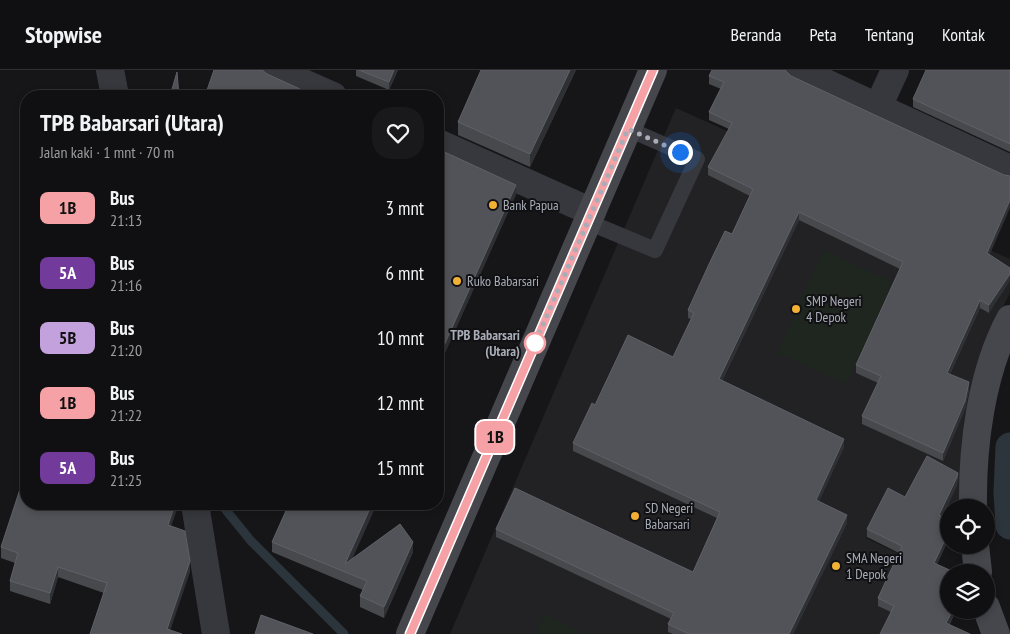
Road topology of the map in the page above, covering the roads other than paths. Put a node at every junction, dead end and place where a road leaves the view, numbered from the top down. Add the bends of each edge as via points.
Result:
1 (110, 70) edge
2 (274, 70) edge
3 (653, 70) edge
4 (798, 70) edge
5 (895, 70) edge
6 (114, 90) edge
7 (319, 90) edge
8 (878, 107) junction
9 (628, 129) junction
10 (444, 145) edge
11 (1010, 168) edge
12 (590, 217) junction
13 (1010, 319) edge
14 (973, 499) edge
15 (196, 510) edge
16 (990, 619) edge
17 (216, 634) edge
18 (410, 634) edge
19 (996, 634) edge

1 - 6 street
2 - 7 street
3 - 9 street
4 - 8 street
5 - 8 street
8 - 11 street
9 - 12 street
9 - 12 lane via 697,159 655,250
10 - 12 street
12 - 18 street
13 - 14 street via 994,356 985,390
15 - 17 street
16 - 19 street

